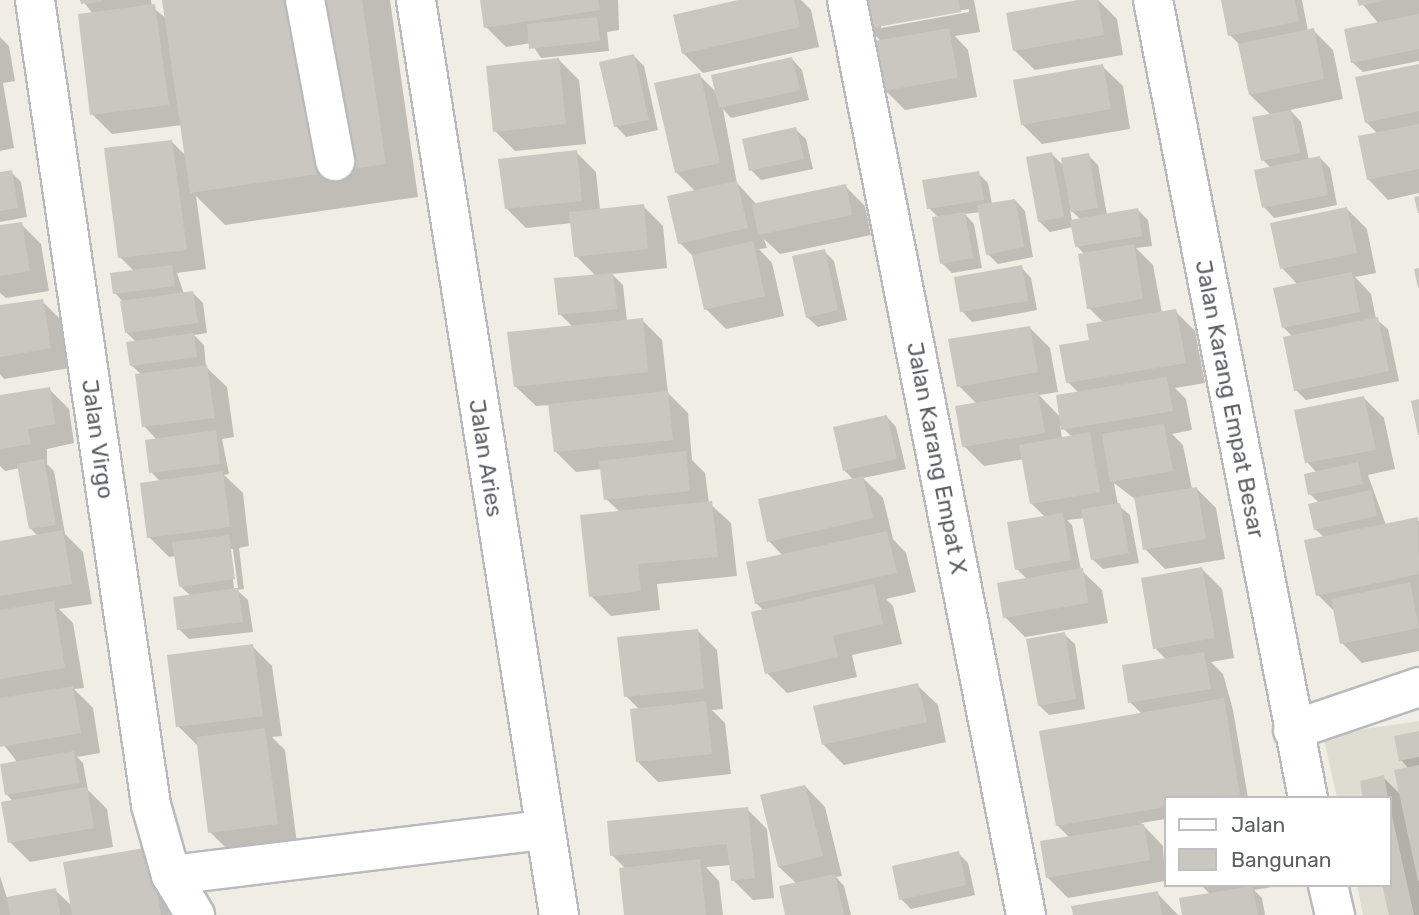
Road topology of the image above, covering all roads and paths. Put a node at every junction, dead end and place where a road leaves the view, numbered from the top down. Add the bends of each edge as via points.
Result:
1 (35, 0) edge
2 (305, 0) edge
3 (416, 0) edge
4 (848, 0) edge
5 (1153, 0) edge
6 (335, 161) dead end
7 (1419, 687) edge
8 (1293, 730) junction
9 (1308, 796) edge
10 (542, 831) junction
11 (171, 875) junction
12 (1328, 887) edge
13 (195, 915) edge
14 (559, 915) edge
15 (1026, 915) edge
16 (1335, 915) edge

1 - 11 street, Jalan Virgo via 151,805
2 - 6 street
3 - 10 street, Jalan Aries
4 - 15 street, Jalan Karang Empat X
5 - 8 street, Jalan Karang Empat Besar
7 - 8 street
8 - 9 street, Jalan Karang Empat Besar
10 - 11 street
10 - 14 street, Jalan Aries
11 - 13 street, Jalan Virgo
12 - 16 street

